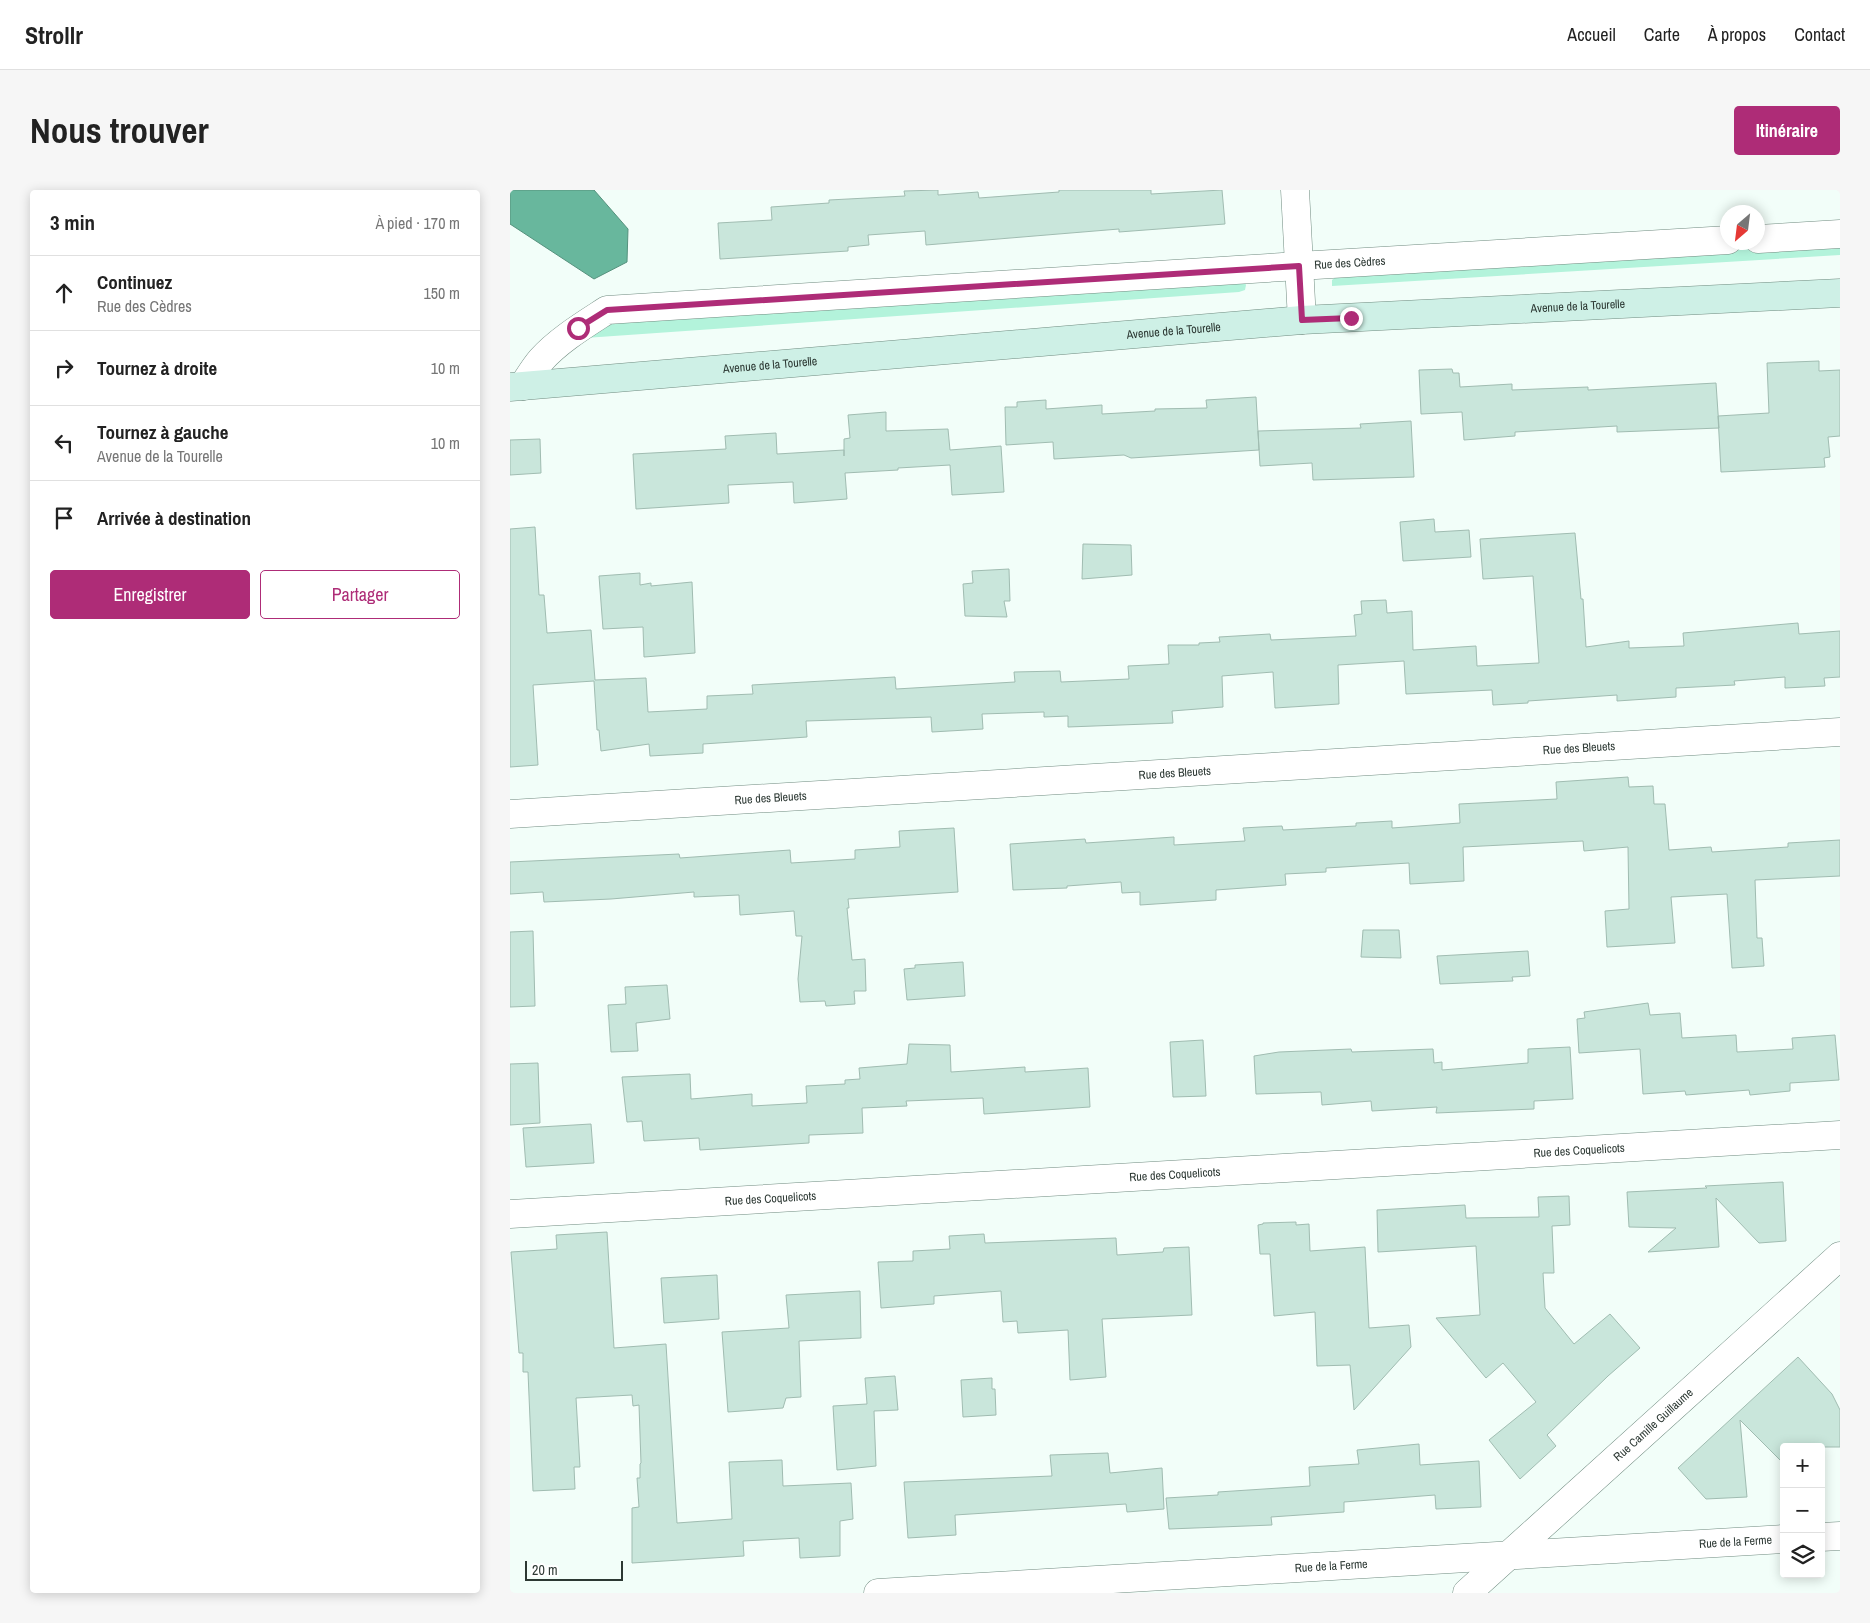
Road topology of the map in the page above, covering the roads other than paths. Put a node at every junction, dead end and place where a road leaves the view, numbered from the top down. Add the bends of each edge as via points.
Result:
1 (1296, 190) edge
2 (1840, 234) edge
3 (1765, 239) edge
4 (1720, 240) edge
5 (1299, 266) junction
6 (1840, 293) edge
7 (1302, 320) junction
8 (514, 390) edge
9 (1840, 732) edge
10 (510, 814) edge
11 (1840, 1135) edge
12 (510, 1214) edge
13 (1840, 1256) edge
14 (1840, 1536) edge
15 (1825, 1537) edge
16 (1780, 1539) edge
17 (1508, 1556) junction
18 (878, 1593) edge
19 (1467, 1593) edge

1 - 5 street
2 - 3 street
4 - 5 street, Rue des Cèdres
5 - 7 street
5 - 8 street, Rue des Cèdres via 607,310 554,348
6 - 7 main road, Avenue de la Tourelle
7 - 8 main road, Avenue de la Tourelle
9 - 10 street, Rue des Bleuets
11 - 12 street, Rue des Coquelicots
13 - 17 street, Rue Camille Guillaume
14 - 15 street
16 - 17 street, Rue de la Ferme
17 - 18 street, Rue de la Ferme
17 - 19 street, Rue Camille Guillaume

